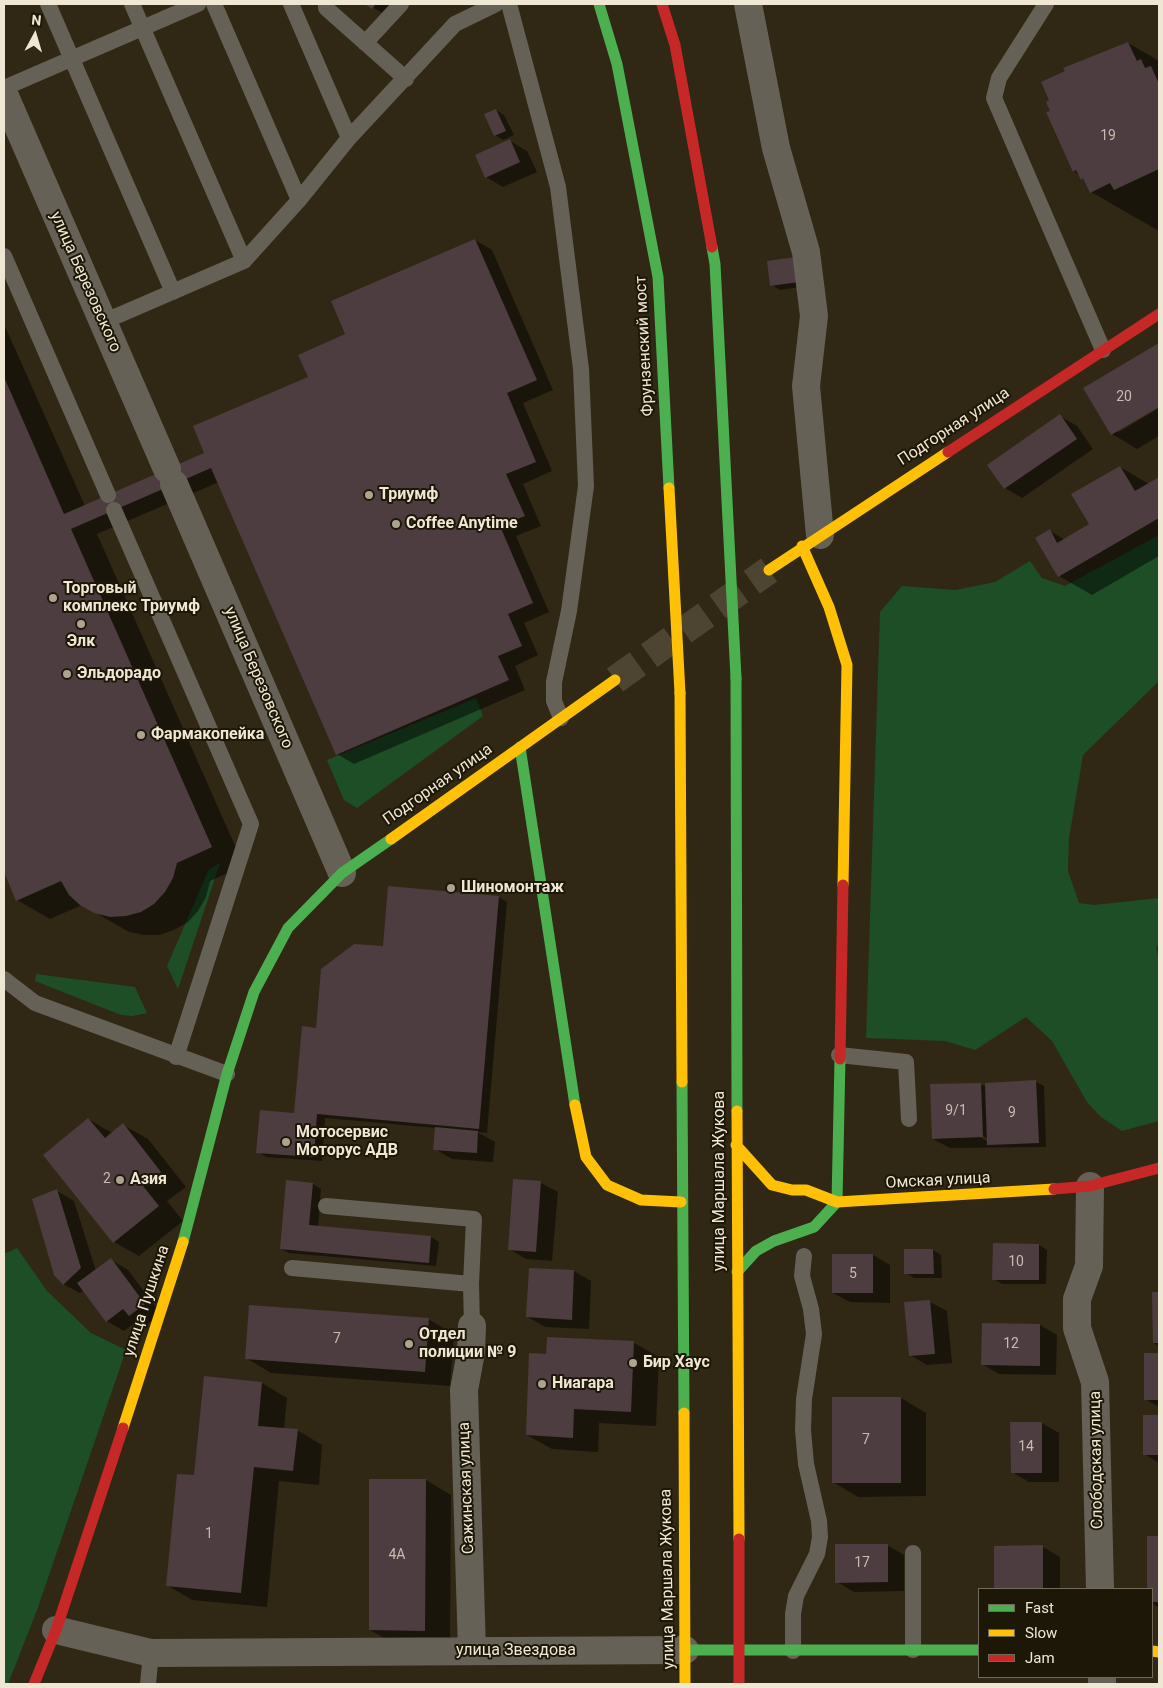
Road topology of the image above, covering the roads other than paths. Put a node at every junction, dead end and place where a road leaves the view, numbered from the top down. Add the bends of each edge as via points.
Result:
1 (48, 4) edge
2 (132, 4) edge
3 (198, 4) edge
4 (214, 4) edge
5 (291, 4) edge
6 (326, 4) edge
7 (400, 4) edge
8 (496, 4) edge
9 (509, 4) edge
10 (599, 4) edge
11 (662, 4) edge
12 (748, 4) edge
13 (1046, 4) edge
14 (142, 28) junction
15 (365, 42) junction
16 (72, 58) junction
17 (406, 79) junction
18 (4, 88) edge
19 (4, 94) edge
20 (350, 138) junction
21 (299, 200) junction
22 (4, 256) edge
23 (244, 261) junction
24 (173, 292) junction
25 (1159, 314) edge
26 (103, 322) junction
27 (1103, 350) junction
28 (108, 495) dead end
29 (114, 510) dead end
30 (811, 540) junction
31 (769, 570) tunnel mouth
32 (615, 680) tunnel mouth
33 (680, 693) joint
34 (561, 718) junction
35 (520, 747) junction
36 (342, 872) junction
37 (288, 928) joint
38 (4, 979) edge
39 (839, 1055) junction
40 (176, 1057) junction
41 (227, 1074) junction
42 (909, 1119) dead end
43 (736, 1145) junction
44 (1159, 1168) edge
45 (1090, 1186) junction
46 (681, 1202) junction
47 (837, 1202) junction
48 (326, 1206) dead end
49 (804, 1256) dead end
50 (292, 1268) dead end
51 (737, 1272) junction
52 (471, 1284) junction
53 (472, 1326) joint
54 (913, 1553) dead end
55 (1100, 1588) edge
56 (56, 1630) junction
57 (685, 1650) junction
58 (913, 1650) junction
59 (978, 1650) edge
60 (472, 1651) junction
61 (739, 1651) junction
62 (793, 1651) junction
63 (151, 1653) junction
64 (34, 1684) edge
65 (148, 1684) edge
66 (686, 1684) edge
67 (739, 1684) edge

1 - 16 lane
2 - 14 lane
3 - 14 lane
4 - 21 lane
5 - 20 lane
6 - 15 lane via 326,8
7 - 15 lane
8 - 17 lane via 455,24
9 - 34 lane via 558,186 582,369 586,486 569,611 554,682 554,700
10 - 33 main road, Фрунзенский мост, bridge via 617,64 658,277
11 - 43 main road, улица Маршала Жукова, bridge via 674,45 715,264 736,678
12 - 30 street via 776,148 806,252 814,316 806,386
13 - 27 lane via 999,78 994,98
14 - 16 lane
14 - 23 lane
15 - 17 lane
16 - 18 lane
16 - 24 lane
17 - 20 lane
19 - 26 street, улица Березовского
20 - 21 lane
21 - 23 lane
22 - 28 lane
23 - 24 lane
24 - 26 lane
25 - 27 main road, Подгорная улица
26 - 36 street, улица Березовского
27 - 30 main road, Подгорная улица
29 - 40 lane via 251,824
30 - 31 main road, Подгорная улица
30 - 39 main road via 847,664
32 - 34 main road, Подгорная улица
33 - 46 main road, улица Маршала Жукова
34 - 35 main road, Подгорная улица
35 - 36 main road, Подгорная улица
35 - 46 main road via 565,1046 586,1157 607,1185 641,1200
36 - 37 main road, Подгорная улица
37 - 41 main road, улица Пушкина via 254,992
38 - 40 lane via 35,1003
39 - 42 lane via 906,1062
39 - 47 main road
40 - 41 lane
41 - 56 main road, улица Пушкина via 180,1255
43 - 47 main road, Омская улица via 772,1184 806,1190
43 - 51 main road, улица Маршала Жукова
44 - 45 main road, Омская улица
45 - 47 main road, Омская улица
45 - 55 street, Слободская улица via 1089,1266 1077,1299 1077,1328 1095,1382
46 - 57 main road, улица Маршала Жукова
47 - 51 main road via 814,1227 762,1248
48 - 52 lane via 474,1219
49 - 62 lane via 802,1276 814,1334 804,1399 803,1430 820,1537 817,1554 796,1596
50 - 52 lane
51 - 61 main road, улица Маршала Жукова
52 - 53 lane
53 - 60 street, Сажинская улица via 464,1390
54 - 58 lane
56 - 63 street, улица Звездова
56 - 64 main road, улица Пушкина
57 - 60 street, улица Звездова
57 - 61 main road, улица Звездова
57 - 66 main road, улица Маршала Жукова
58 - 59 main road, улица Звездова
58 - 62 main road, улица Звездова
60 - 63 street, улица Звездова
61 - 62 main road, улица Звездова
61 - 67 main road, улица Маршала Жукова
63 - 65 lane

